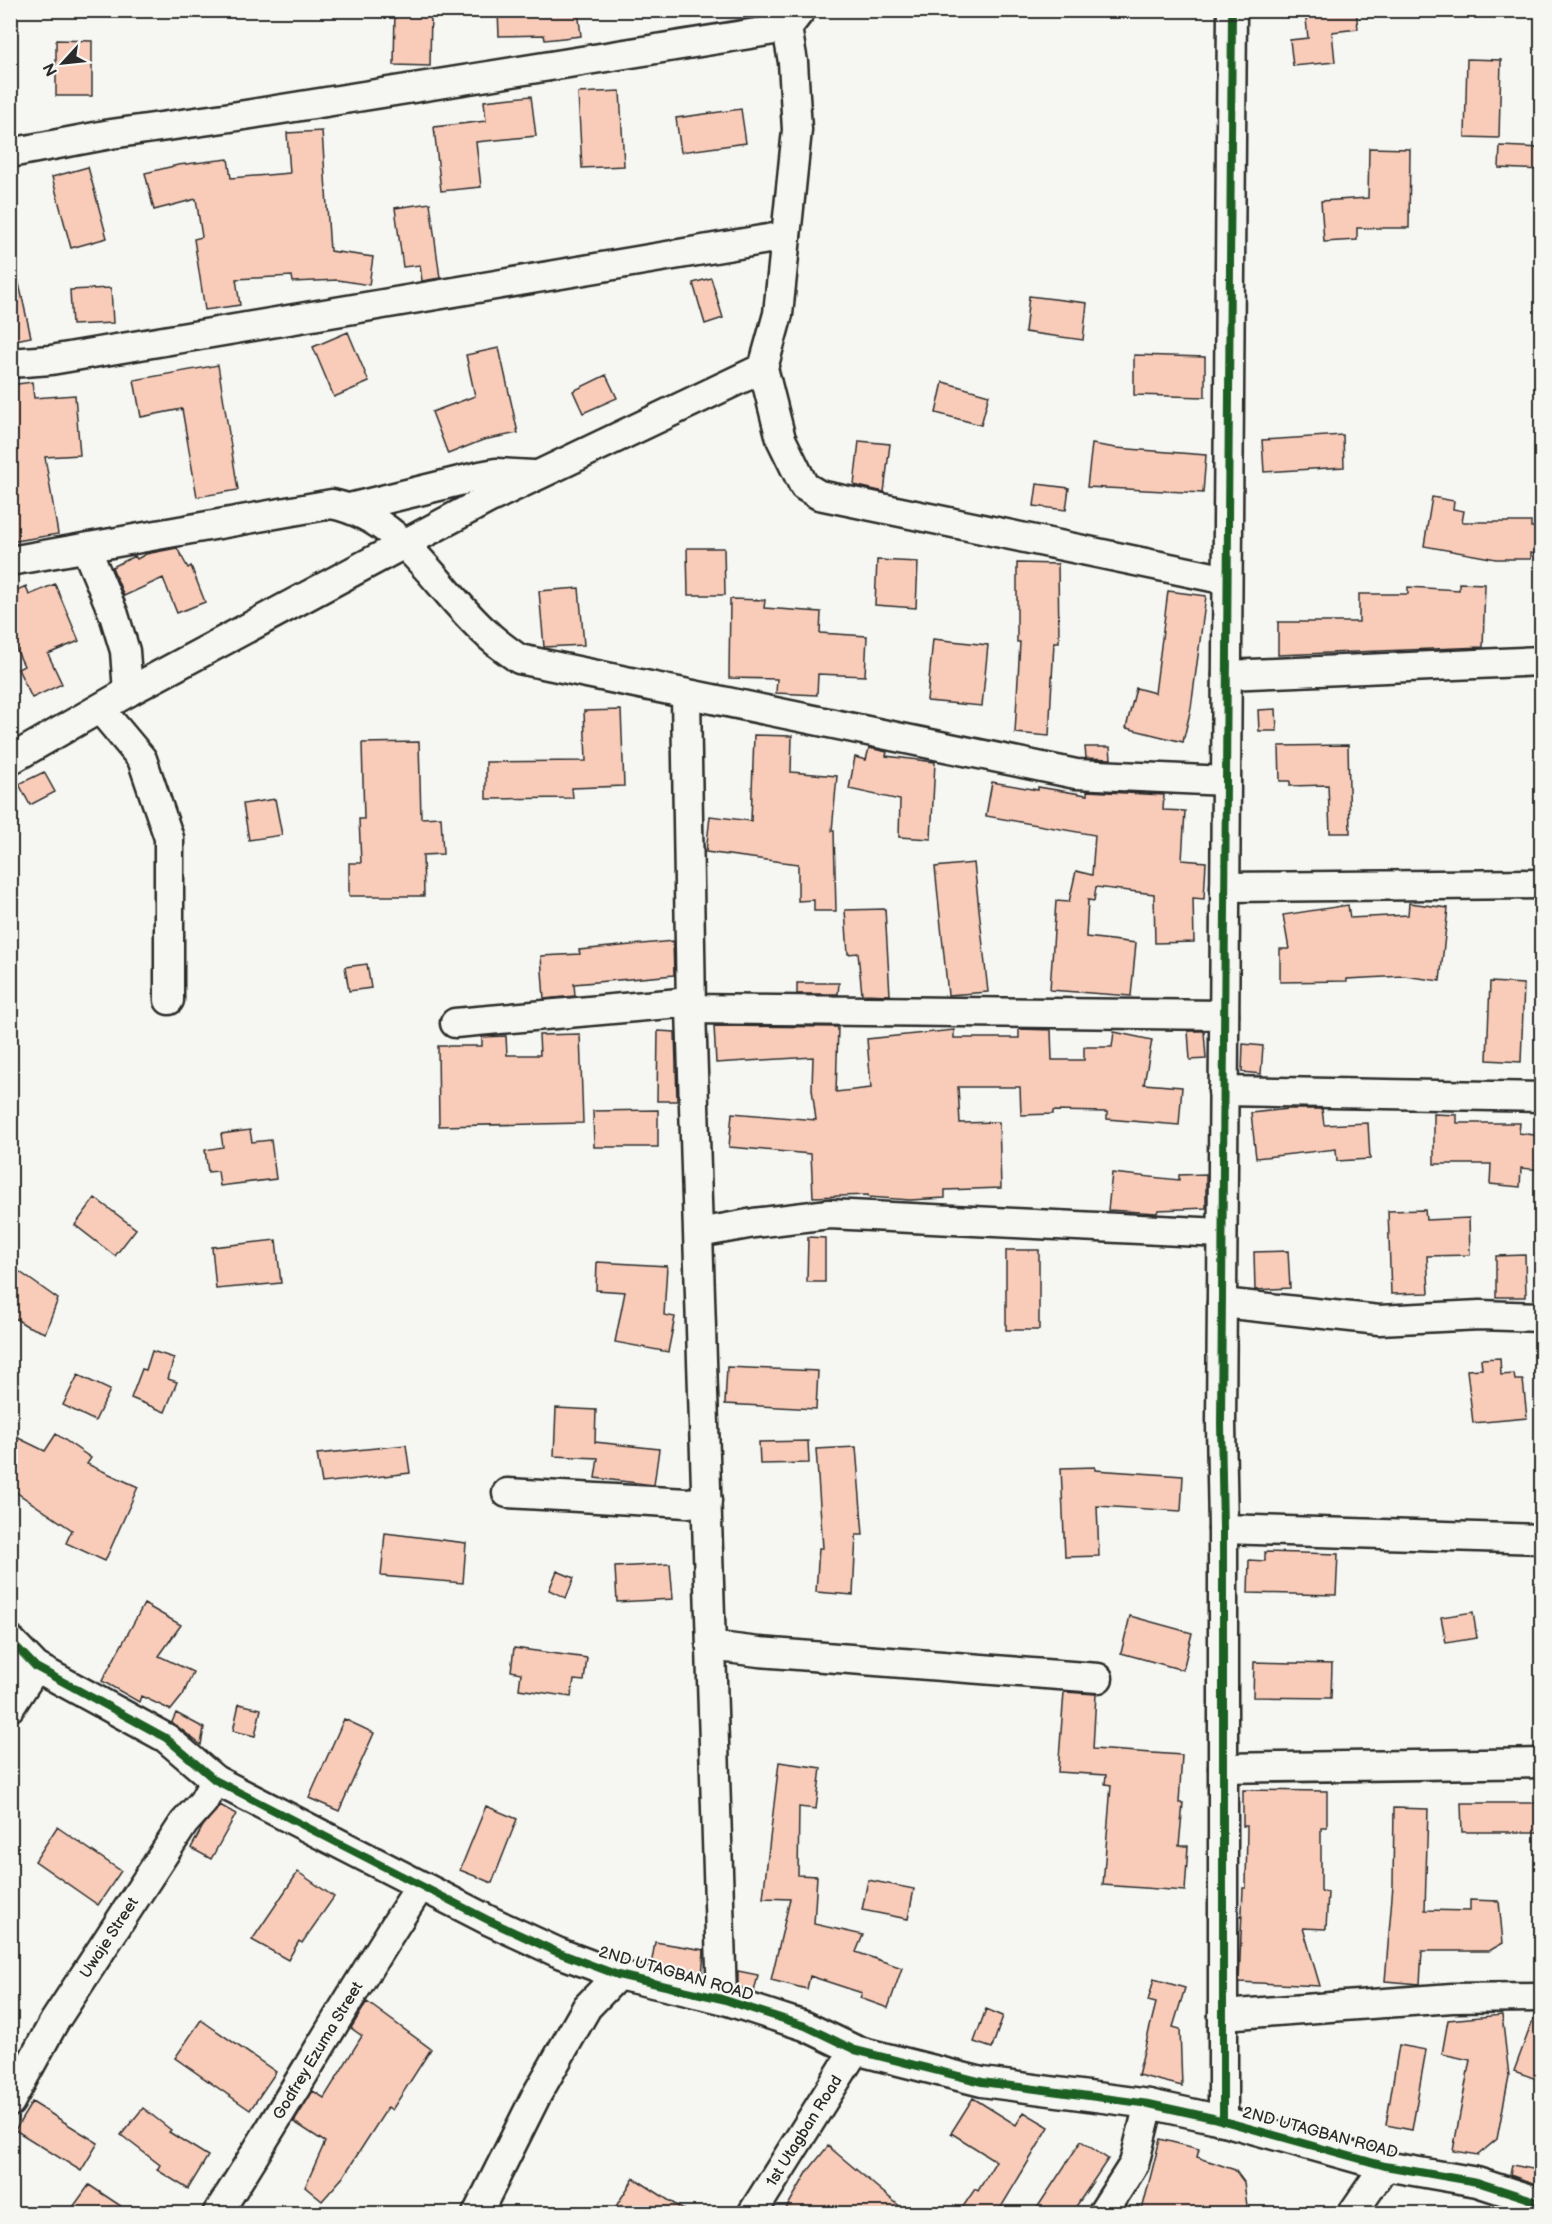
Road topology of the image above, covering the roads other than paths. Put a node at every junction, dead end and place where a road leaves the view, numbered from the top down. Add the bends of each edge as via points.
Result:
1 (1232, 10) edge
2 (794, 19) edge
3 (10, 153) edge
4 (786, 236) junction
5 (10, 363) edge
6 (763, 368) junction
7 (538, 475) junction
8 (349, 508) junction
9 (406, 544) junction
10 (86, 548) junction
11 (10, 561) edge
12 (1227, 580) junction
13 (1542, 661) edge
14 (1227, 675) junction
15 (128, 692) junction
16 (686, 695) junction
17 (101, 710) junction
18 (10, 760) edge
19 (1226, 781) junction
20 (1542, 884) edge
21 (1225, 887) junction
22 (169, 1000) dead end
23 (691, 1005) junction
24 (1224, 1015) junction
25 (455, 1023) dead end
26 (1223, 1091) junction
27 (1542, 1097) edge
28 (699, 1233) junction
29 (1222, 1233) junction
30 (1222, 1304) junction
31 (1542, 1317) edge
32 (507, 1493) dead end
33 (707, 1501) junction
34 (1223, 1529) junction
35 (1542, 1539) edge
36 (10, 1640) edge
37 (711, 1646) junction
38 (36, 1667) junction
39 (1098, 1678) dead end
40 (10, 1707) edge
41 (1542, 1763) edge
42 (1223, 1768) junction
43 (215, 1780) junction
44 (420, 1887) junction
45 (618, 1975) junction
46 (1542, 1997) edge
47 (722, 1999) junction
48 (1222, 2015) junction
49 (855, 2050) junction
50 (10, 2102) edge
51 (1149, 2104) junction
52 (1223, 2121) junction
53 (1385, 2166) junction
54 (1542, 2203) edge
55 (217, 2214) edge
56 (477, 2214) edge
57 (752, 2214) edge
58 (1101, 2214) edge
59 (1352, 2214) edge

1 - 12 street
2 - 3 street via 245,116 111,134
2 - 4 street via 797,130
4 - 5 street via 51,360
4 - 6 street via 778,314
6 - 7 street
6 - 12 street via 781,439 804,486 819,495
7 - 8 street via 488,475
7 - 9 street
8 - 9 street via 380,524
8 - 10 street via 332,504
9 - 15 street
9 - 16 street via 486,633 519,659
10 - 11 street
10 - 15 street via 125,651
12 - 14 street
13 - 14 street
14 - 19 street
15 - 17 street
16 - 19 street via 1076,774
16 - 23 street
17 - 18 street
17 - 22 street via 142,759 169,838
19 - 21 street
20 - 21 street
21 - 24 street
23 - 24 street
23 - 25 street
23 - 28 street
24 - 26 street
26 - 27 street
26 - 29 street
28 - 29 street via 829,1214
28 - 33 street
29 - 30 street
30 - 31 street via 1379,1320 1480,1315
30 - 34 street
32 - 33 street
33 - 37 street
34 - 35 street
34 - 42 street
36 - 38 street, 2ND UTAGBAN ROAD
37 - 39 street
37 - 47 street
38 - 40 street
38 - 43 street, 2ND UTAGBAN ROAD via 165,1738
41 - 42 street
42 - 48 street
43 - 44 street, 2ND UTAGBAN ROAD
43 - 50 street, Uwaje Street via 54,2022
44 - 45 street, 2ND UTAGBAN ROAD via 556,1952
44 - 55 street, Godfrey Ezuma Street
45 - 47 street, 2ND UTAGBAN ROAD
45 - 56 street via 587,2007 536,2096
46 - 48 street via 1452,1998
47 - 49 street, 2ND UTAGBAN ROAD via 805,2026
48 - 52 street
49 - 51 street, 2ND UTAGBAN ROAD via 982,2082
49 - 57 street, 1st Utagban Road
51 - 52 street, 2ND UTAGBAN ROAD
51 - 58 street via 1134,2164
52 - 53 street, 2ND UTAGBAN ROAD
53 - 54 street, 2ND UTAGBAN ROAD via 1477,2182
53 - 59 street

